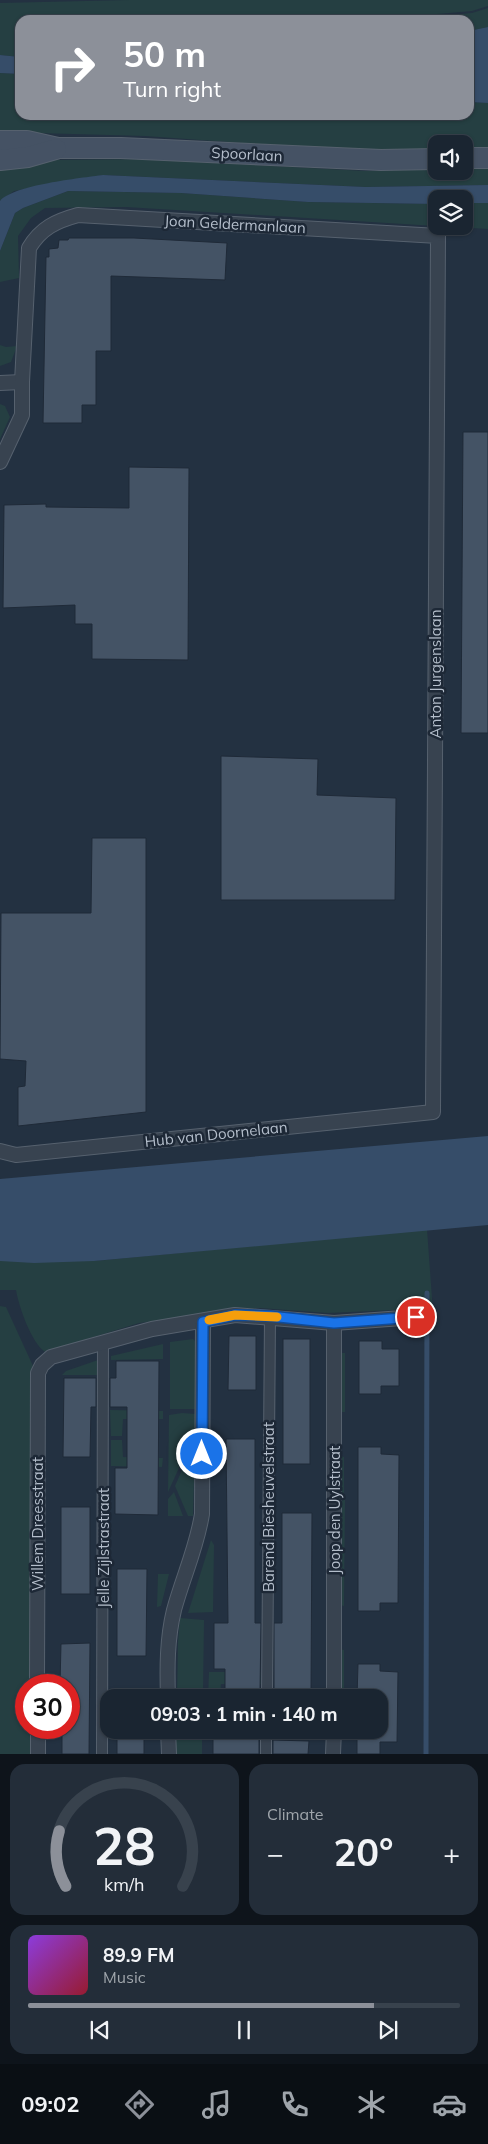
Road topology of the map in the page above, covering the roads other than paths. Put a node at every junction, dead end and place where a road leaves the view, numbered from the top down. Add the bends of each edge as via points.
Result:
1 (0, 141) edge
2 (58, 148) junction
3 (473, 158) edge
4 (488, 158) edge
5 (428, 159) edge
6 (0, 160) edge
7 (438, 236) joint
8 (22, 382) junction
9 (0, 383) edge
10 (0, 462) edge
11 (433, 1112) joint
12 (0, 1150) edge
13 (270, 1316) junction
14 (416, 1317) dead end
15 (203, 1322) junction
16 (334, 1323) junction
17 (103, 1341) junction
18 (37, 1674) edge
19 (168, 1689) edge
20 (267, 1689) edge
21 (334, 1689) edge
22 (38, 1739) edge
23 (168, 1739) edge
24 (266, 1739) edge
25 (334, 1739) edge
26 (38, 1754) edge
27 (102, 1754) edge
28 (169, 1754) edge
29 (266, 1754) edge
30 (333, 1754) edge

1 - 2 main road, Spoorlaan via 27,141
2 - 5 main road, Spoorlaan
2 - 6 main road, Spoorlaan via 28,157
3 - 4 main road
7 - 8 street, Joan Geldermanlaan via 78,215 54,222 37,235 29,248
7 - 11 street, Anton Jurgenslaan
8 - 9 street
8 - 10 street via 22,415
11 - 12 street, Hub van Doornelaan via 16,1155
13 - 15 street via 235,1315
13 - 16 street
13 - 20 street, Barend Biesheuvelstraat
14 - 16 street
15 - 17 street via 152,1329
15 - 19 street via 202,1514 199,1536 174,1612 168,1647
16 - 21 street, Joop den Uylstraat
17 - 18 street, Willem Dreesstraat via 51,1357 42,1364 38,1374
17 - 27 street, Jelle Zijlstrastraat
22 - 26 street
23 - 28 street
24 - 29 street
25 - 30 street

